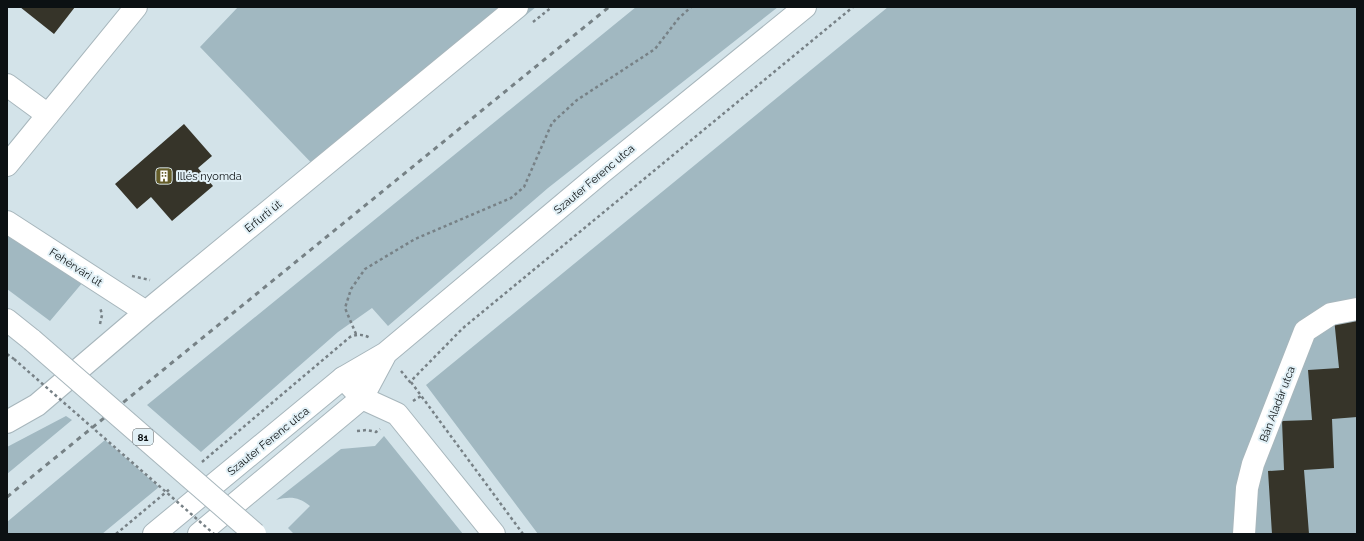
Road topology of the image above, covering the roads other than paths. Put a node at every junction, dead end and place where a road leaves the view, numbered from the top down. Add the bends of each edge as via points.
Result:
1 (136, 7) edge
2 (517, 7) edge
3 (805, 7) edge
4 (7, 85) edge
5 (48, 116) junction
6 (7, 164) edge
7 (7, 222) edge
8 (1357, 309) edge
9 (146, 312) junction
10 (7, 320) edge
11 (386, 353) junction
12 (343, 378) junction
13 (362, 398) junction
14 (7, 422) edge
15 (154, 534) edge
16 (199, 534) edge
17 (255, 534) edge
18 (494, 534) edge
19 (1244, 534) edge

1 - 5 street
2 - 9 street, Erfurti út
3 - 11 street, Szauter Ferenc utca via 602,172
4 - 5 street
5 - 6 street
7 - 9 street, Fehérvári út
8 - 19 street, Bán Aladár utca via 1331,314 1305,331 1253,464 1247,488
9 - 14 street, Erfurti út via 37,405
10 - 17 street, 81, bridge
11 - 12 street, Szauter Ferenc utca
11 - 13 street, Szauter Ferenc utca
12 - 13 street
12 - 15 street, Szauter Ferenc utca
13 - 16 street, Szauter Ferenc utca
13 - 18 street via 397,414

